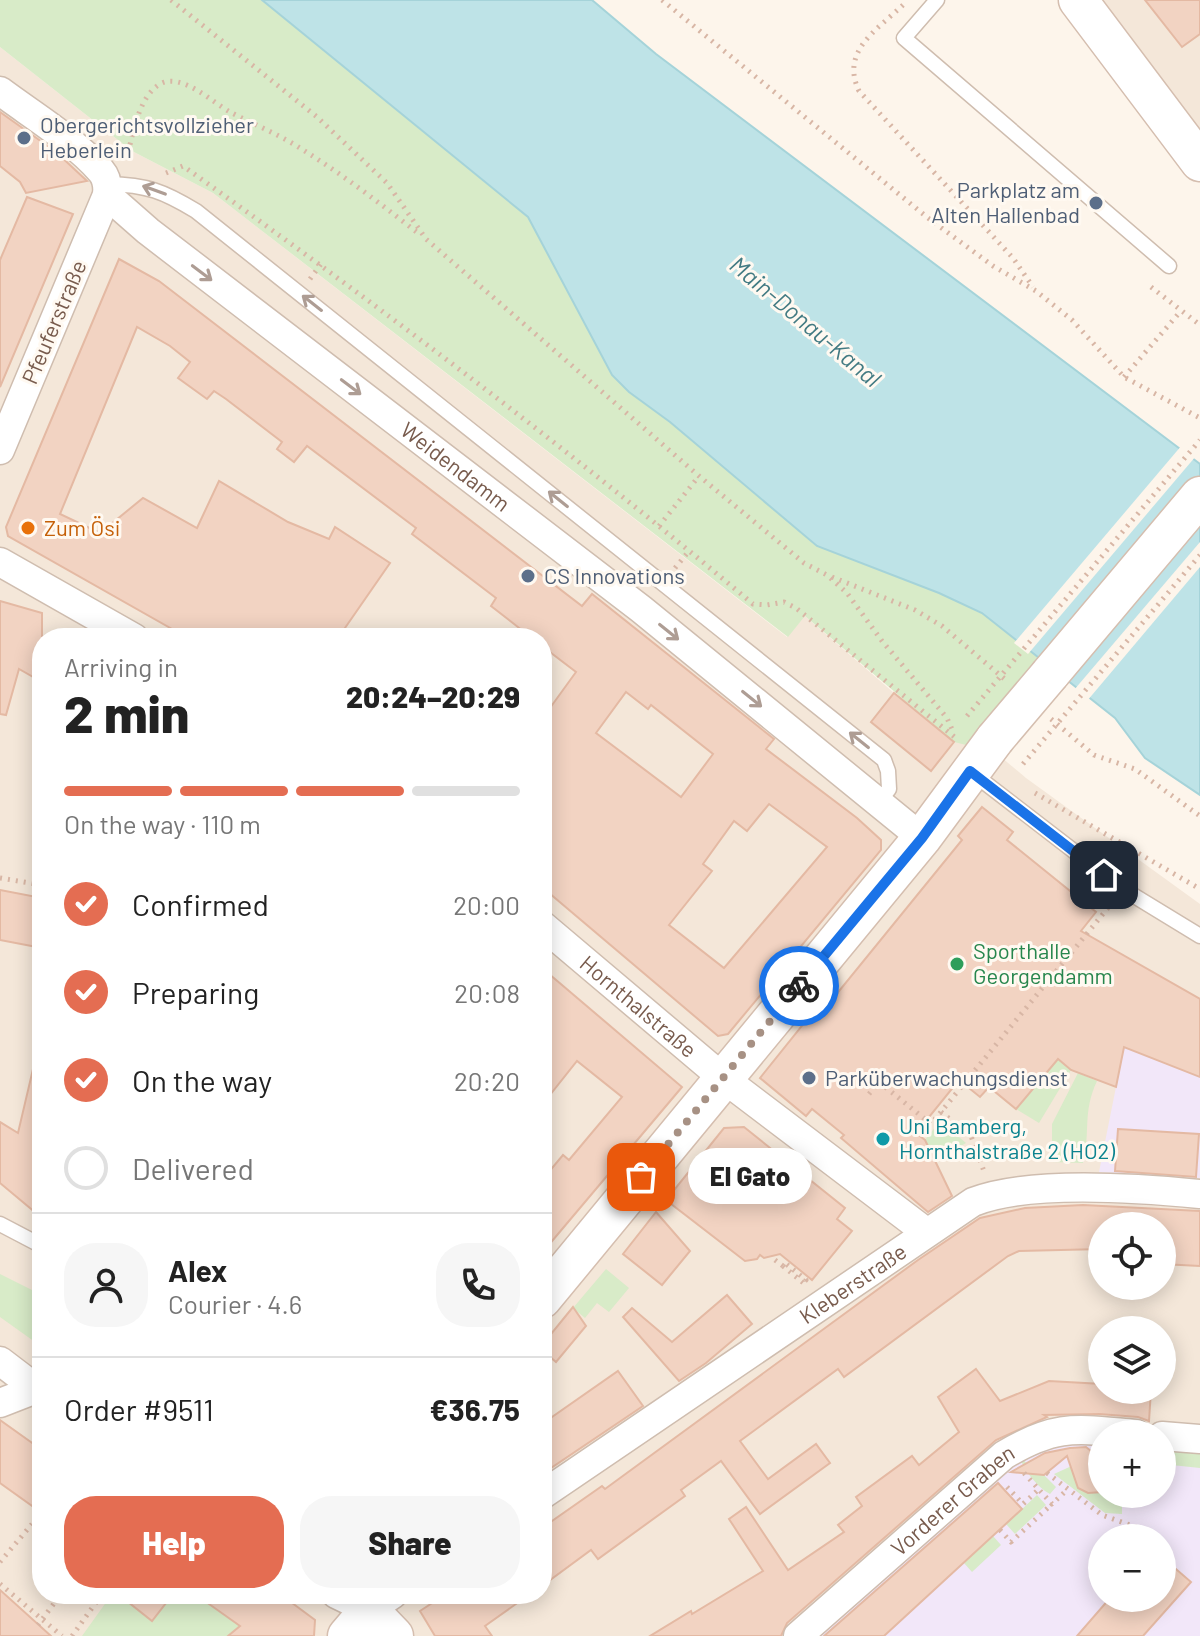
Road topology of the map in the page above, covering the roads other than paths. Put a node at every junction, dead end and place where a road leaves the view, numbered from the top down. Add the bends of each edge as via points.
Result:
1 (937, 0) edge
2 (1078, 0) edge
3 (0, 91) edge
4 (1196, 151) edge
5 (111, 187) junction
6 (1169, 266) dead end
7 (0, 450) edge
8 (1200, 496) edge
9 (0, 562) edge
10 (116, 628) edge
11 (974, 744) junction
12 (879, 802) junction
13 (922, 838) junction
14 (552, 933) edge
15 (1200, 936) edge
16 (723, 1078) junction
17 (1200, 1194) edge
18 (0, 1224) edge
19 (926, 1232) junction
20 (32, 1241) edge
21 (552, 1287) edge
22 (0, 1361) edge
23 (32, 1386) edge
24 (32, 1393) edge
25 (0, 1403) edge
26 (1088, 1430) edge
27 (1176, 1437) edge
28 (1200, 1439) edge
29 (552, 1488) edge
30 (798, 1636) edge

1 - 6 lane via 904,38
2 - 4 street
3 - 5 street, Weidendamm via 69,143
5 - 7 street, Pfeuferstraße
5 -> 12 street, Weidendamm via 160,241 641,609
12 -> 5 lane via 889,789 884,760 196,211 140,185
8 - 11 street, bridge
9 - 10 street
11 - 13 street
11 - 15 lane via 1123,889
12 - 13 street, Weidendamm
13 - 16 street
14 - 16 street, Hornthalstraße
16 - 19 street, Hornthalstraße
16 - 21 street
17 - 19 street, Kleberstraße via 1020,1190 973,1202
18 - 20 lane
19 - 29 street, Kleberstraße
22 - 23 street
24 - 25 street
26 - 30 street, Vorderer Graben via 1057,1431 1013,1449
27 - 28 street

